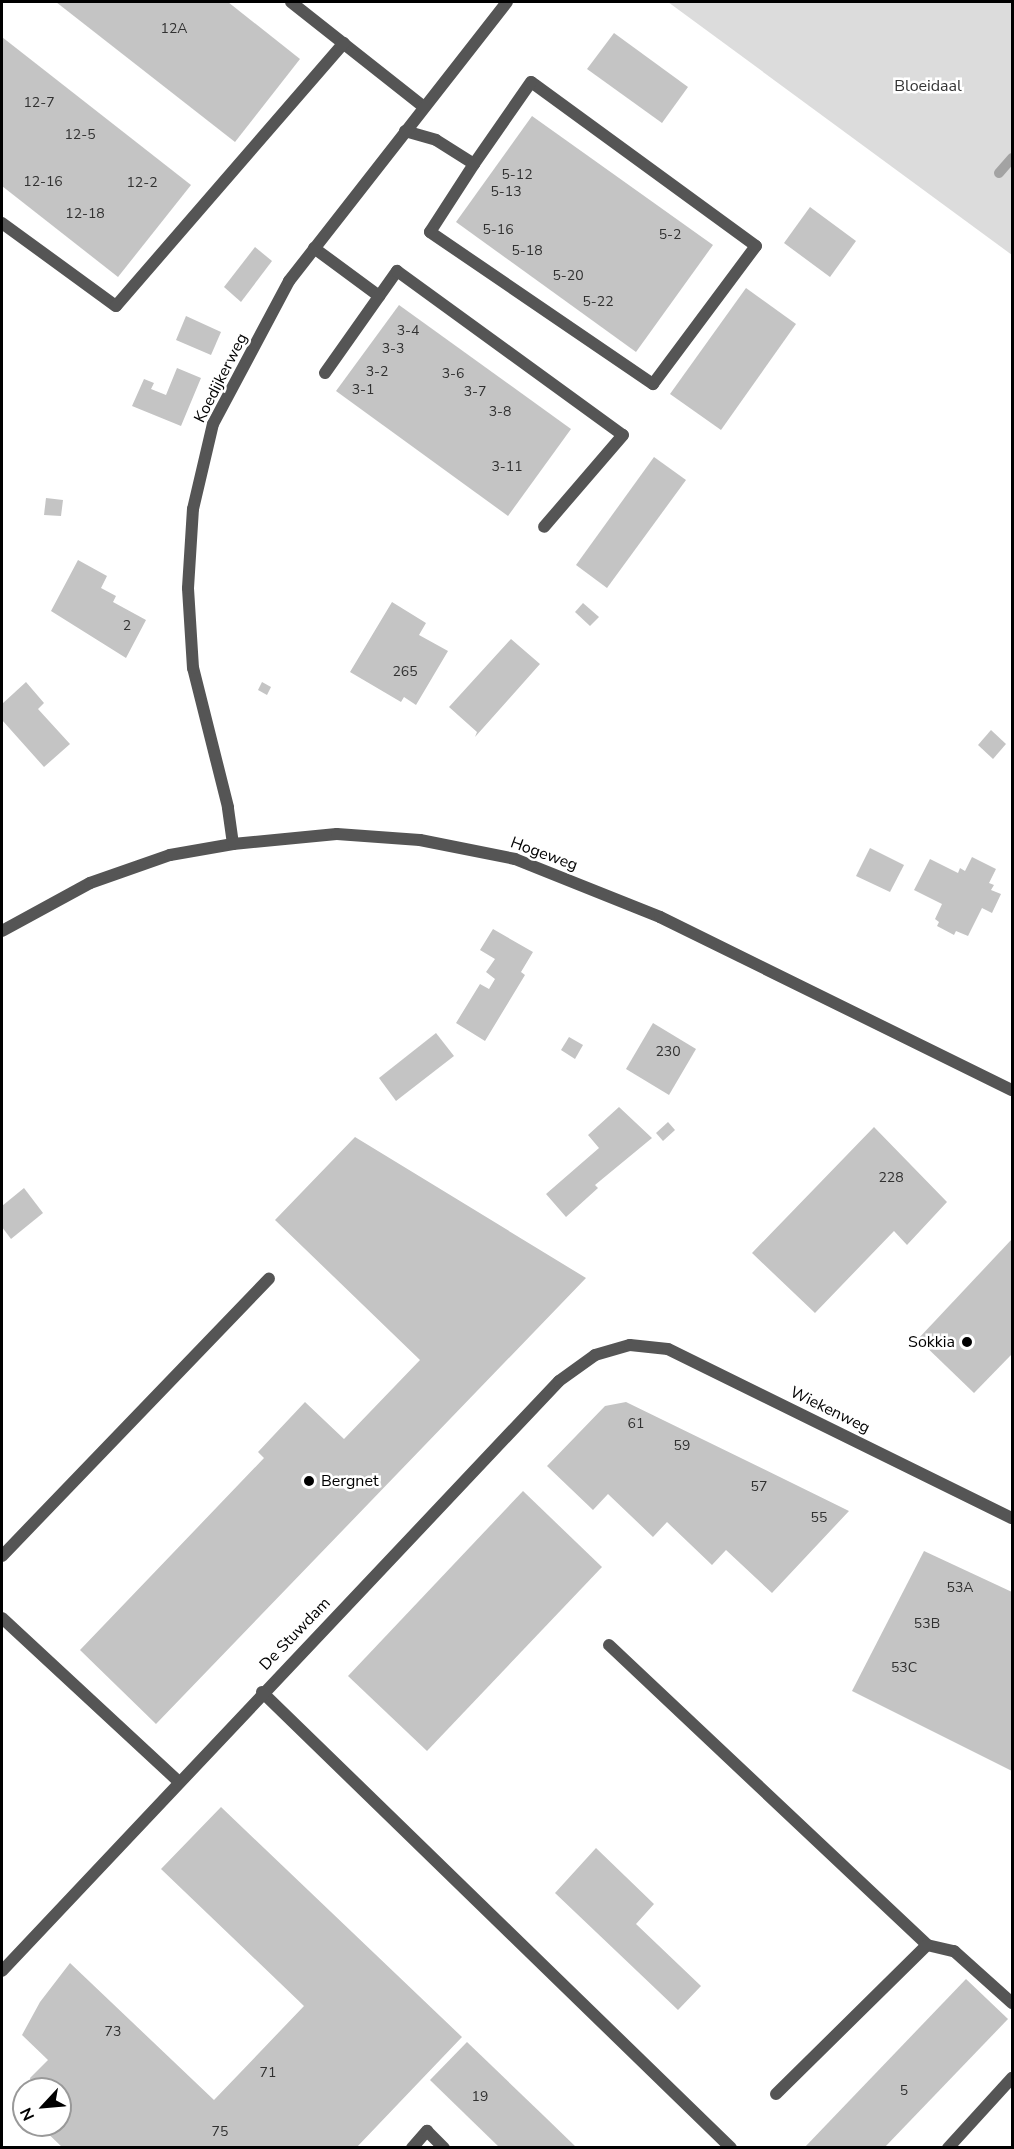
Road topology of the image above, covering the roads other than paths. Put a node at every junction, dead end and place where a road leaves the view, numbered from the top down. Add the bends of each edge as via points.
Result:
1 (291, 2) edge
2 (507, 2) edge
3 (344, 43) junction
4 (424, 107) junction
5 (405, 131) junction
6 (474, 164) junction
7 (2, 223) edge
8 (314, 248) junction
9 (379, 296) junction
10 (325, 373) dead end
11 (544, 527) dead end
12 (233, 844) junction
13 (2, 931) edge
14 (1012, 1090) edge
15 (268, 1279) dead end
16 (630, 1345) joint
17 (1012, 1518) edge
18 (2, 1556) edge
19 (2, 1618) edge
20 (609, 1645) dead end
21 (262, 1692) junction
22 (178, 1781) junction
23 (927, 1945) junction
24 (2, 1971) edge
25 (1012, 2003) edge
26 (1012, 2078) edge
27 (776, 2094) dead end
28 (412, 2148) edge
29 (444, 2148) edge
30 (731, 2148) edge
31 (948, 2148) edge

1 - 3 street
2 - 4 street, Koedijkerweg
3 - 4 street
3 - 7 street via 116,306
4 - 5 street, Koedijkerweg
5 - 6 street via 436,140
5 - 8 street, Koedijkerweg
6 - 6 street via 430,232 653,384 756,246 531,82
8 - 9 street
8 - 12 street, Koedijkerweg via 289,281 213,424 194,509 188,588 193,668 228,807
9 - 10 street
9 - 11 street via 397,271 623,435
12 - 13 street, Hogeweg via 170,855 90,883
12 - 14 street, Hogeweg via 337,834 420,840 515,859 660,917
15 - 18 street
16 - 17 street, Wiekenweg via 668,1349
16 - 21 street, De Stuwdam via 595,1355 559,1381
19 - 22 street
20 - 23 street
21 - 22 street, De Stuwdam
21 - 30 street
22 - 24 street, De Stuwdam
23 - 25 street via 954,1951
23 - 27 street
26 - 31 street
28 - 29 street via 427,2131

